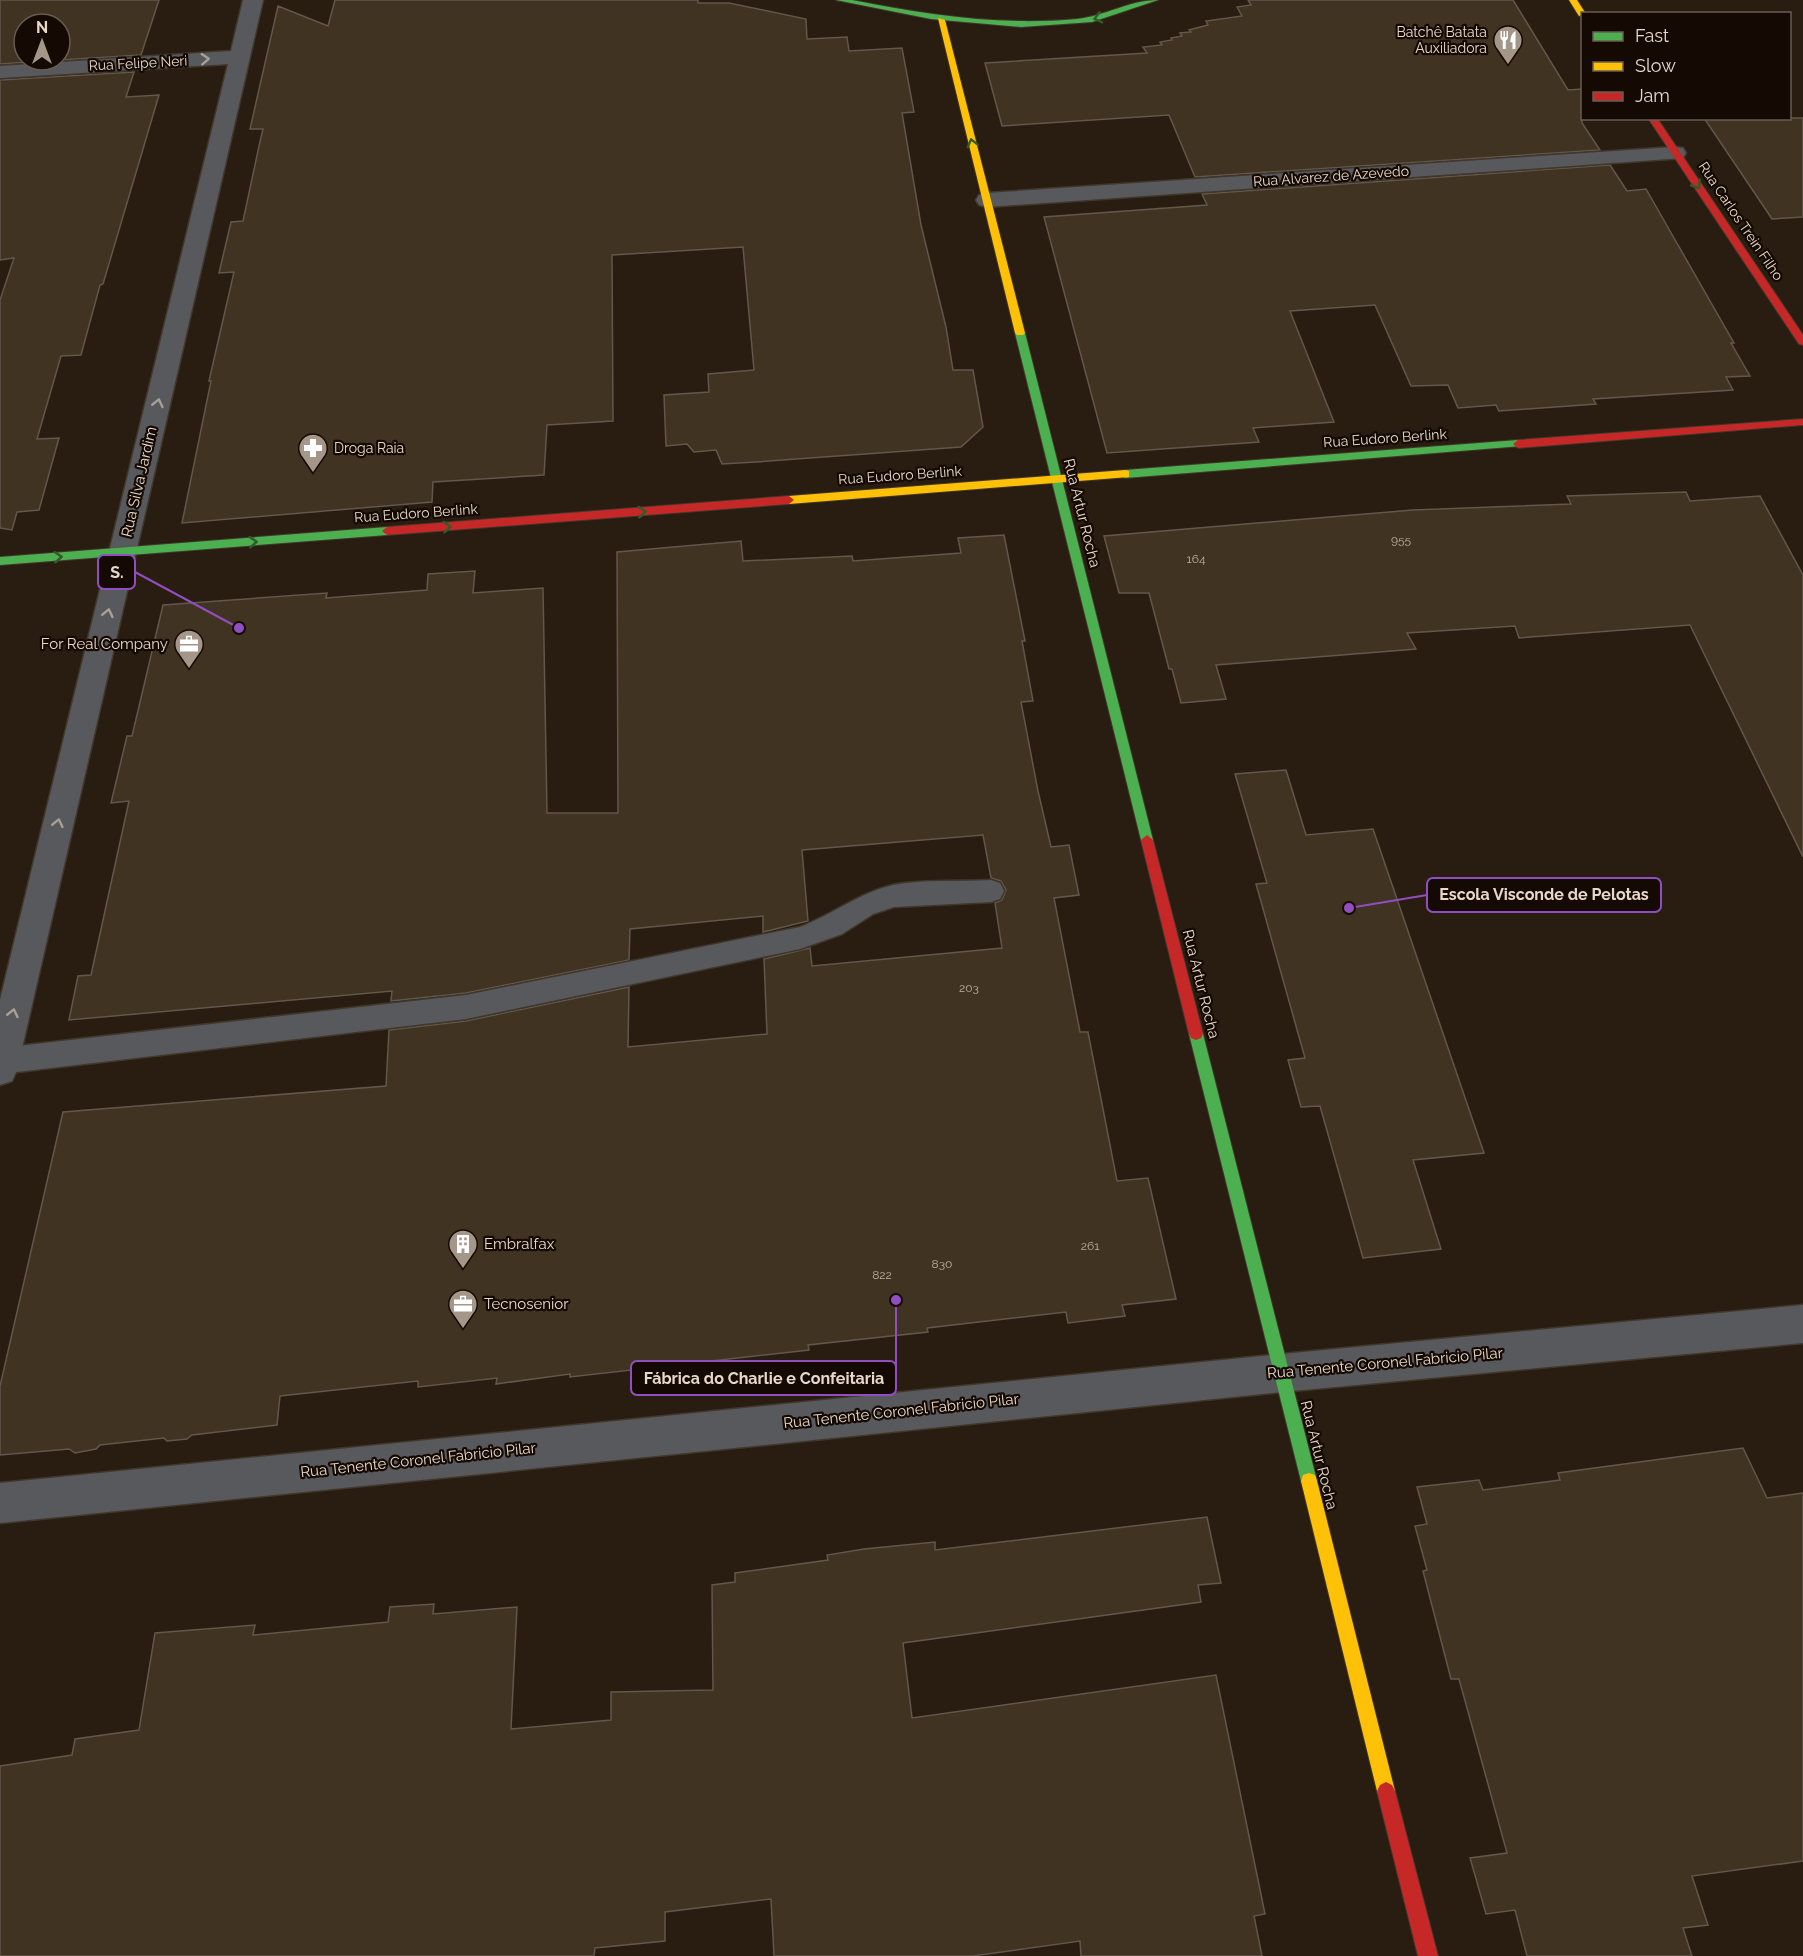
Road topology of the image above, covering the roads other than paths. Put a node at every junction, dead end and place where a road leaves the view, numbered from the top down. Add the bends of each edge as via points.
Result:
1 (253, 0) edge
2 (840, 0) edge
3 (1154, 0) edge
4 (941, 20) junction
5 (240, 57) junction
6 (0, 72) edge
7 (1653, 120) edge
8 (1676, 153) junction
9 (987, 200) junction
10 (1803, 342) edge
11 (1803, 422) edge
12 (1057, 480) junction
13 (123, 552) junction
14 (0, 561) edge
15 (991, 891) dead end
16 (1, 1064) edge
17 (1803, 1324) edge
18 (1282, 1373) junction
19 (0, 1503) edge
20 (1428, 1956) edge

1 - 5 street, Rua Silva Jardim
2 - 4 street
3 -> 4 street via 1085,21 1016,25
9 -> 4 street, Rua Artur Rocha
6 -> 5 street, Rua Felipe Neri
13 -> 5 street, Rua Silva Jardim
7 - 8 street, Rua Carlos Trein Filho
8 - 9 street, Rua Alvarez de Azevedo
8 -> 10 street, Rua Carlos Trein Filho
9 - 12 street, Rua Artur Rocha
11 - 12 street, Rua Eudoro Berlink
13 -> 12 street, Rua Eudoro Berlink
12 - 18 street, Rua Artur Rocha
14 -> 13 street, Rua Eudoro Berlink
16 -> 13 street, Rua Silva Jardim
15 - 16 lane via 894,896 864,906 833,926 800,938 466,1007
17 - 18 street, Rua Tenente Coronel Fabricio Pilar
18 - 19 street, Rua Tenente Coronel Fabricio Pilar
18 - 20 street, Rua Artur Rocha

